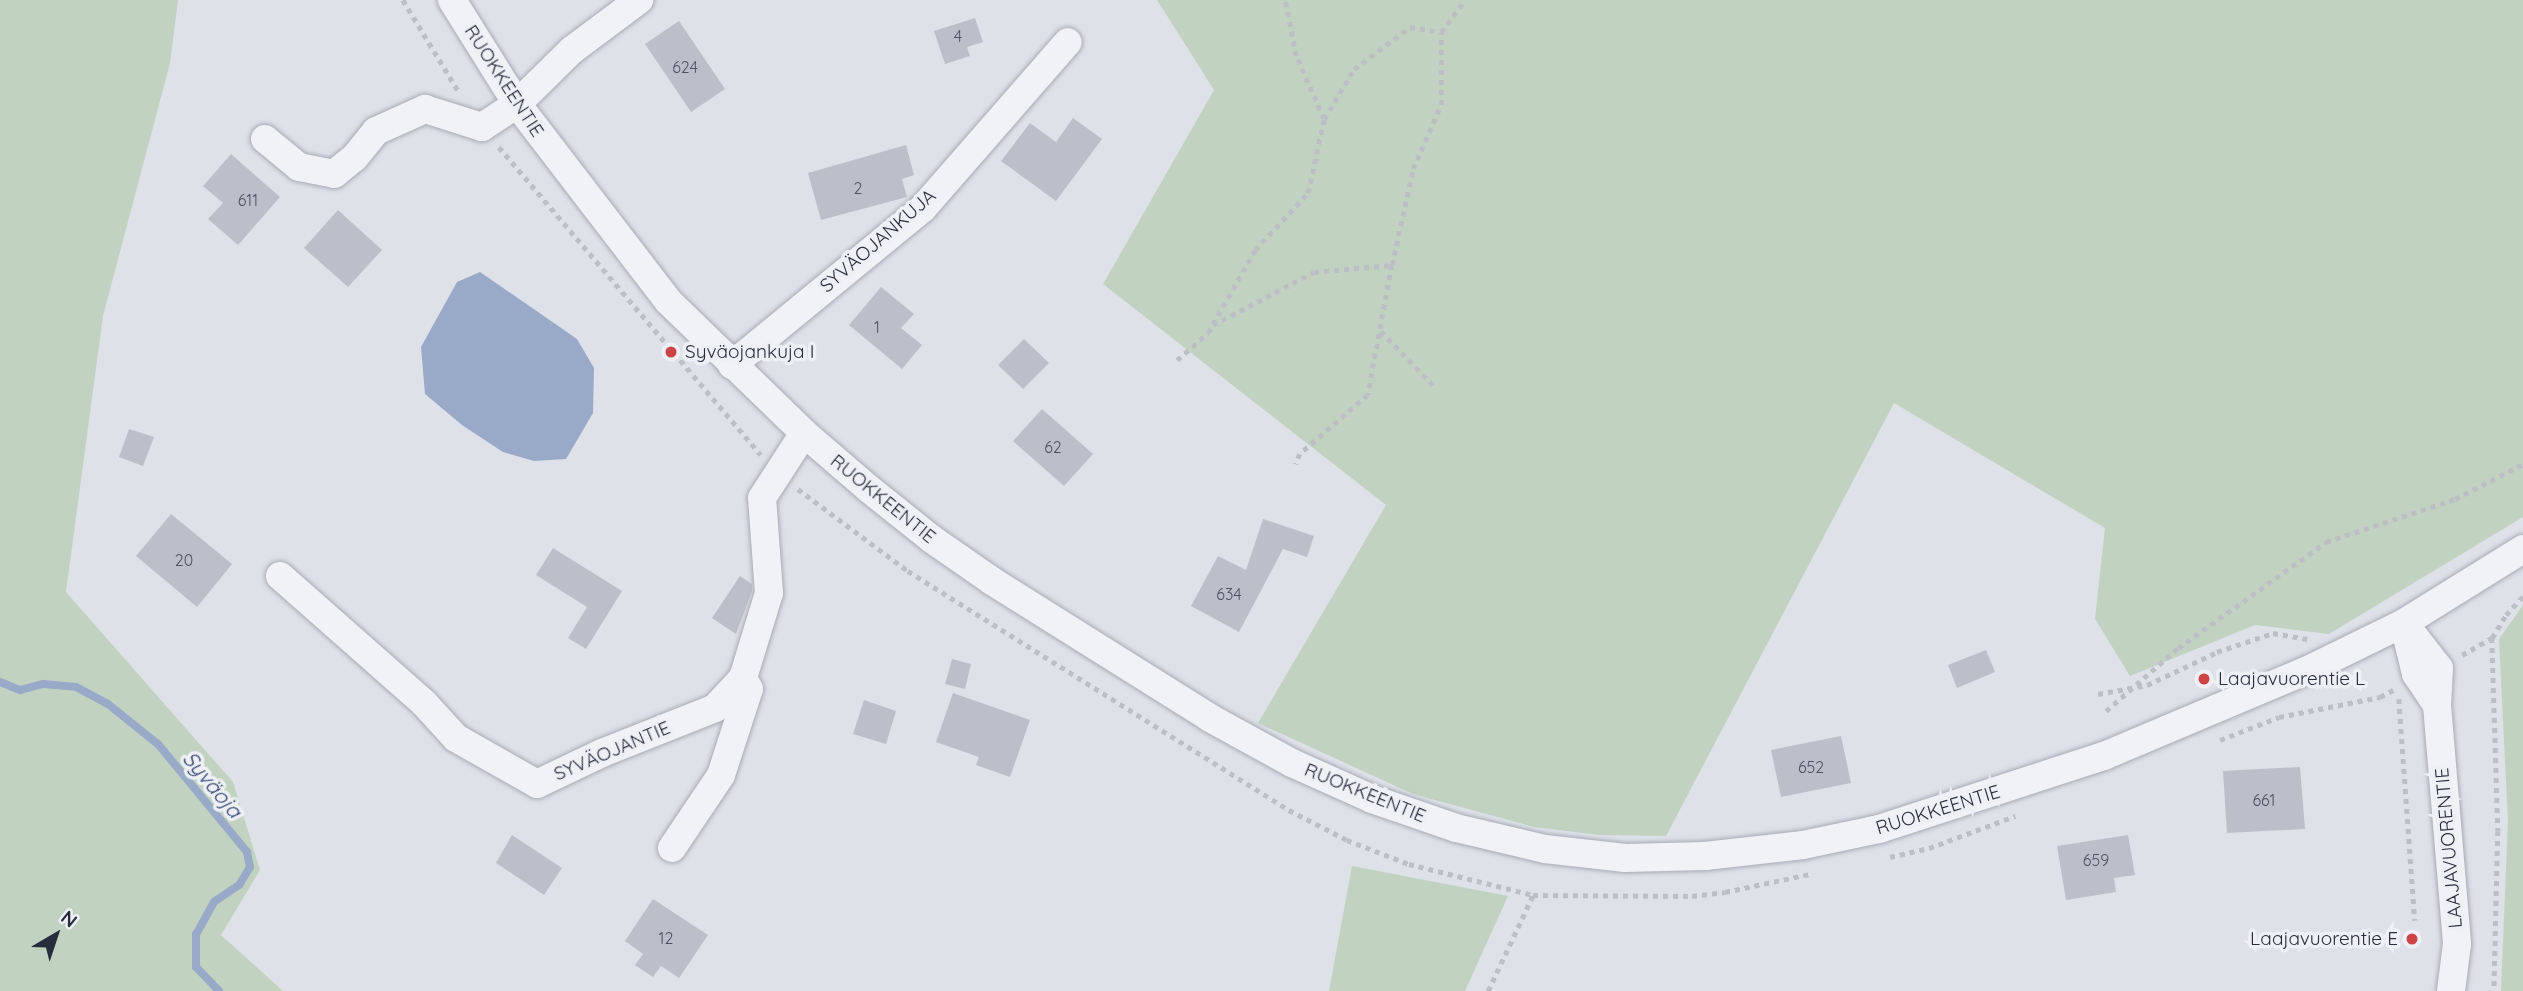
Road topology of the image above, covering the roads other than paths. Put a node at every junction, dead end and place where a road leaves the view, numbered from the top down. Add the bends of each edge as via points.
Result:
1 (452, 0) edge
2 (639, 0) edge
3 (1068, 42) dead end
4 (517, 104) junction
5 (265, 139) dead end
6 (732, 365) junction
7 (804, 433) junction
8 (2523, 549) edge
9 (280, 576) dead end
10 (2404, 623) junction
11 (744, 678) junction
12 (2437, 705) junction
13 (672, 848) dead end
14 (2451, 991) edge

1 - 4 street, RUOKKEENTIE
2 - 4 street via 572,50
3 - 6 street, SYVÄOJANKUJA via 923,208
4 - 5 street via 482,127 425,109 376,131 334,174 299,167
4 - 6 street, RUOKKEENTIE via 668,301
6 - 7 street, RUOKKEENTIE
7 - 10 street, RUOKKEENTIE via 933,540 1210,718 1292,763 1372,799 1456,828 1545,849 1625,858 1705,856 1803,845 1879,829 2104,756 2332,659
7 - 11 street, SYVÄOJANTIE via 762,498 769,593
8 - 10 street, RUOKKEENTIE
9 - 11 street, SYVÄOJANTIE via 424,703 456,738 537,784 715,708
10 - 12 street, LAAJAVUORENTIE via 2416,674
10 - 12 street, LAAJAVUORENTIE via 2440,668
11 - 13 street via 749,689 721,775
12 - 14 street, LAAJAVUORENTIE via 2456,944

